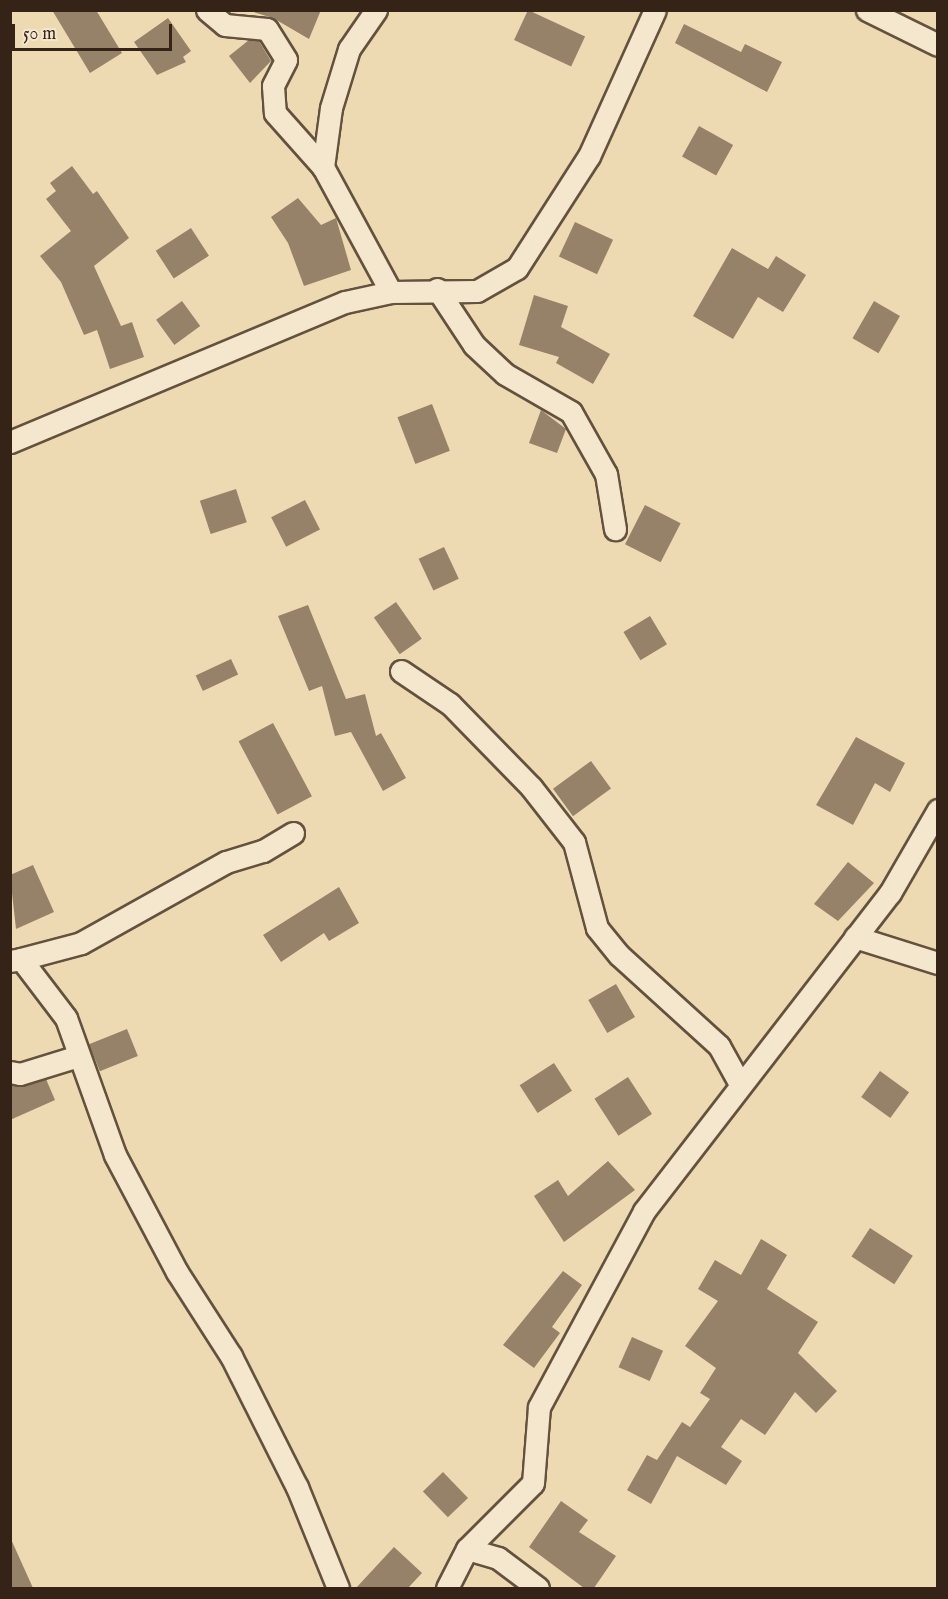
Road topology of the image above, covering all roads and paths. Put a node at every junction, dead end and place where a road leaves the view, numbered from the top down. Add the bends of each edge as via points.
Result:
1 (207, 10) edge
2 (376, 10) edge
3 (656, 10) edge
4 (867, 10) edge
5 (938, 45) edge
6 (322, 166) junction
7 (437, 289) junction
8 (391, 292) junction
9 (10, 442) edge
10 (615, 529) dead end
11 (401, 671) dead end
12 (938, 810) edge
13 (294, 833) dead end
14 (855, 937) junction
15 (16, 960) edge
16 (938, 963) edge
17 (78, 1056) junction
18 (10, 1072) edge
19 (740, 1084) junction
20 (467, 1549) junction
21 (338, 1588) edge
22 (447, 1588) edge
23 (538, 1588) edge

1 - 6 street via 225,25 267,29 286,60 273,86 275,113
2 - 6 street via 349,49 331,108
3 - 7 street via 589,156 518,268 477,291
4 - 5 street
6 - 8 street
7 - 8 street
7 - 10 street via 474,345 505,374 571,412 606,474
8 - 9 street via 282,325
11 - 19 street via 450,704 531,787 574,842 597,928 619,956 719,1046
12 - 14 street via 912,860
13 - 15 street via 263,851 226,862 81,943
14 - 16 street
14 - 19 street
15 - 17 street via 66,1018
17 - 18 street via 20,1074
17 - 21 street via 115,1155 177,1272 231,1356 297,1487
19 - 20 street via 644,1211 583,1318 539,1407 533,1483
20 - 22 street
20 - 23 street via 498,1558

